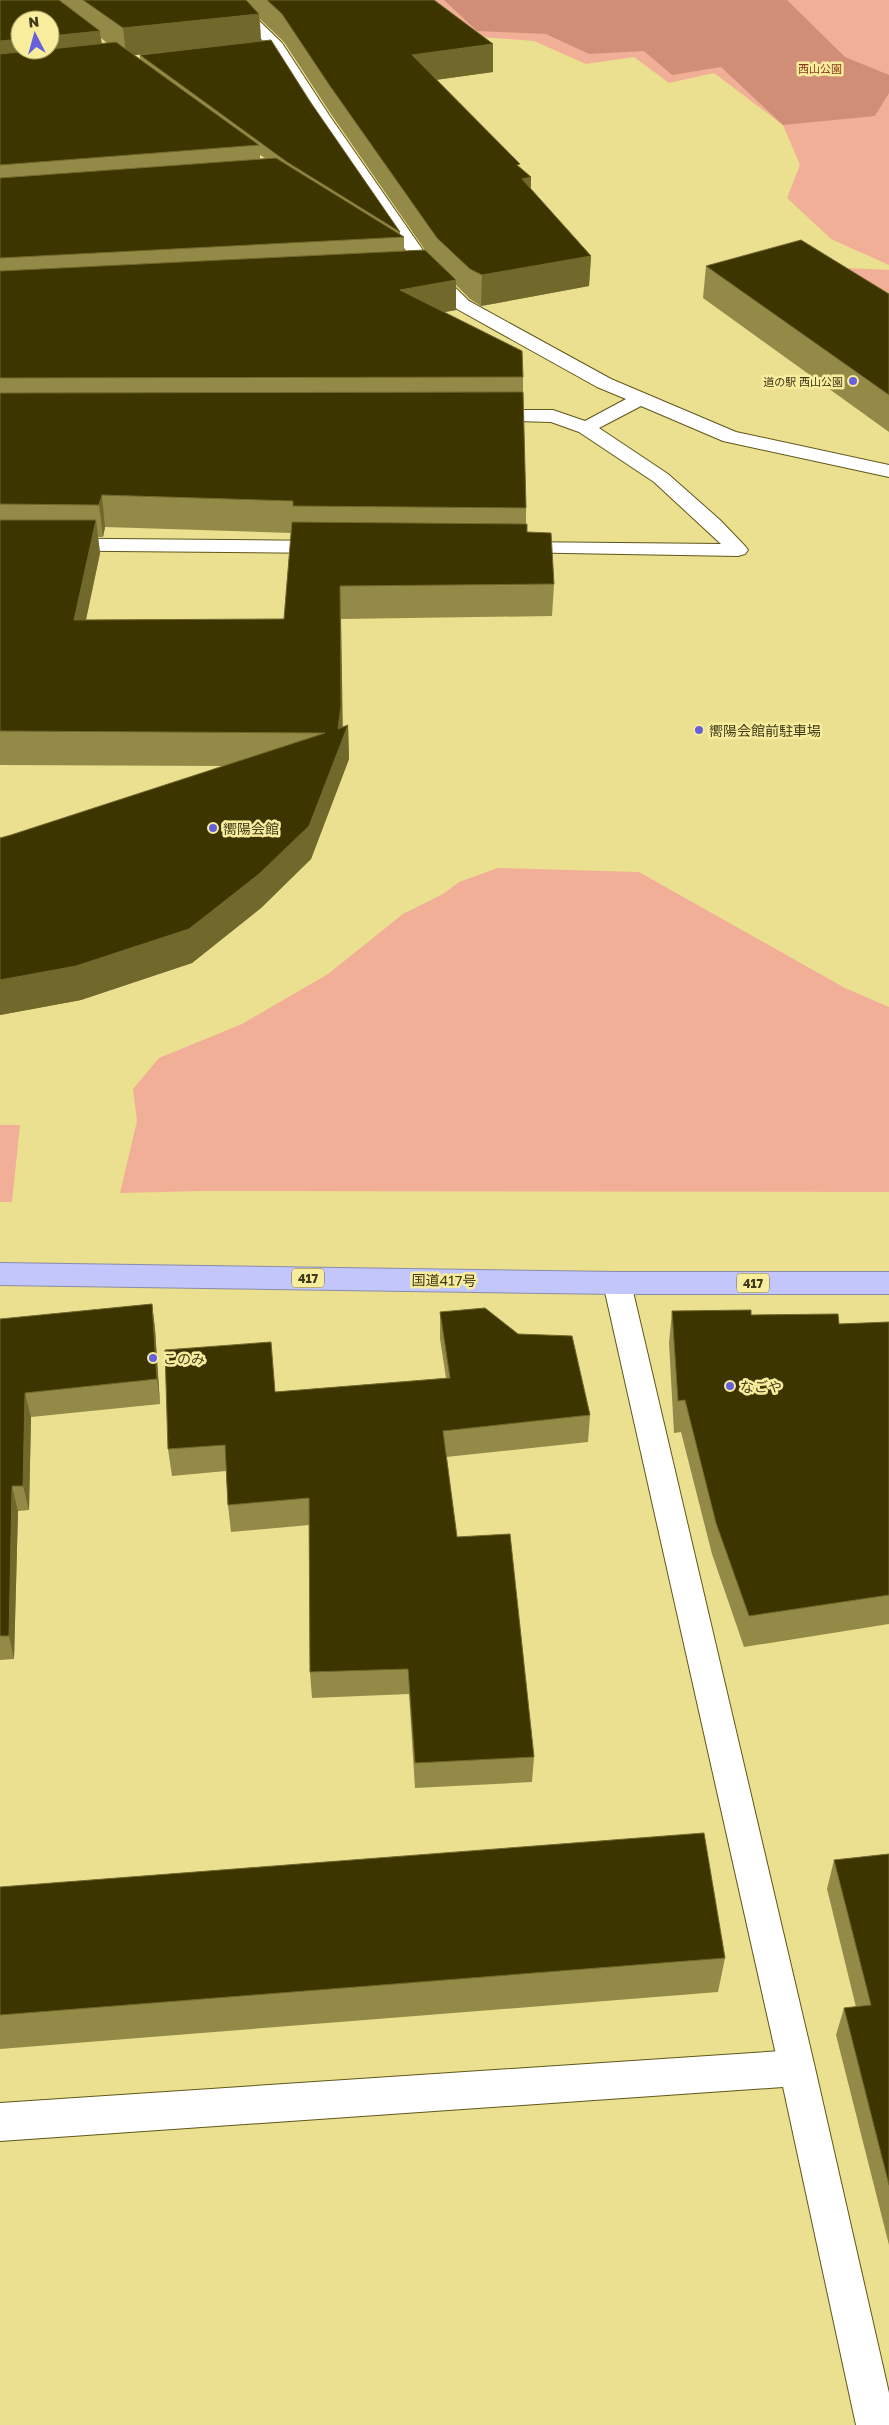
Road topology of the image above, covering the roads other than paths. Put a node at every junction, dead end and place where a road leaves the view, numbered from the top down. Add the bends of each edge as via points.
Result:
1 (230, 0) edge
2 (277, 46) junction
3 (258, 48) edge
4 (400, 256) edge
5 (430, 273) junction
6 (410, 274) edge
7 (640, 399) junction
8 (464, 416) edge
9 (586, 428) junction
10 (889, 471) edge
11 (0, 544) edge
12 (349, 547) edge
13 (499, 548) edge
14 (0, 1274) edge
15 (617, 1283) junction
16 (889, 1283) edge
17 (797, 2068) junction
18 (0, 2122) edge
19 (876, 2425) edge

1 - 2 street
2 - 3 street
2 - 5 street
4 - 5 street
5 - 6 street
5 - 7 street via 463,304 604,383
7 - 9 street
7 - 10 street via 730,438
8 - 9 street via 553,416
9 - 13 street via 661,478 738,550
11 - 12 street
14 - 15 highway, 国道417号 / 417
15 - 16 highway, 国道417号 / 417
15 - 17 street
17 - 18 street
17 - 19 street

